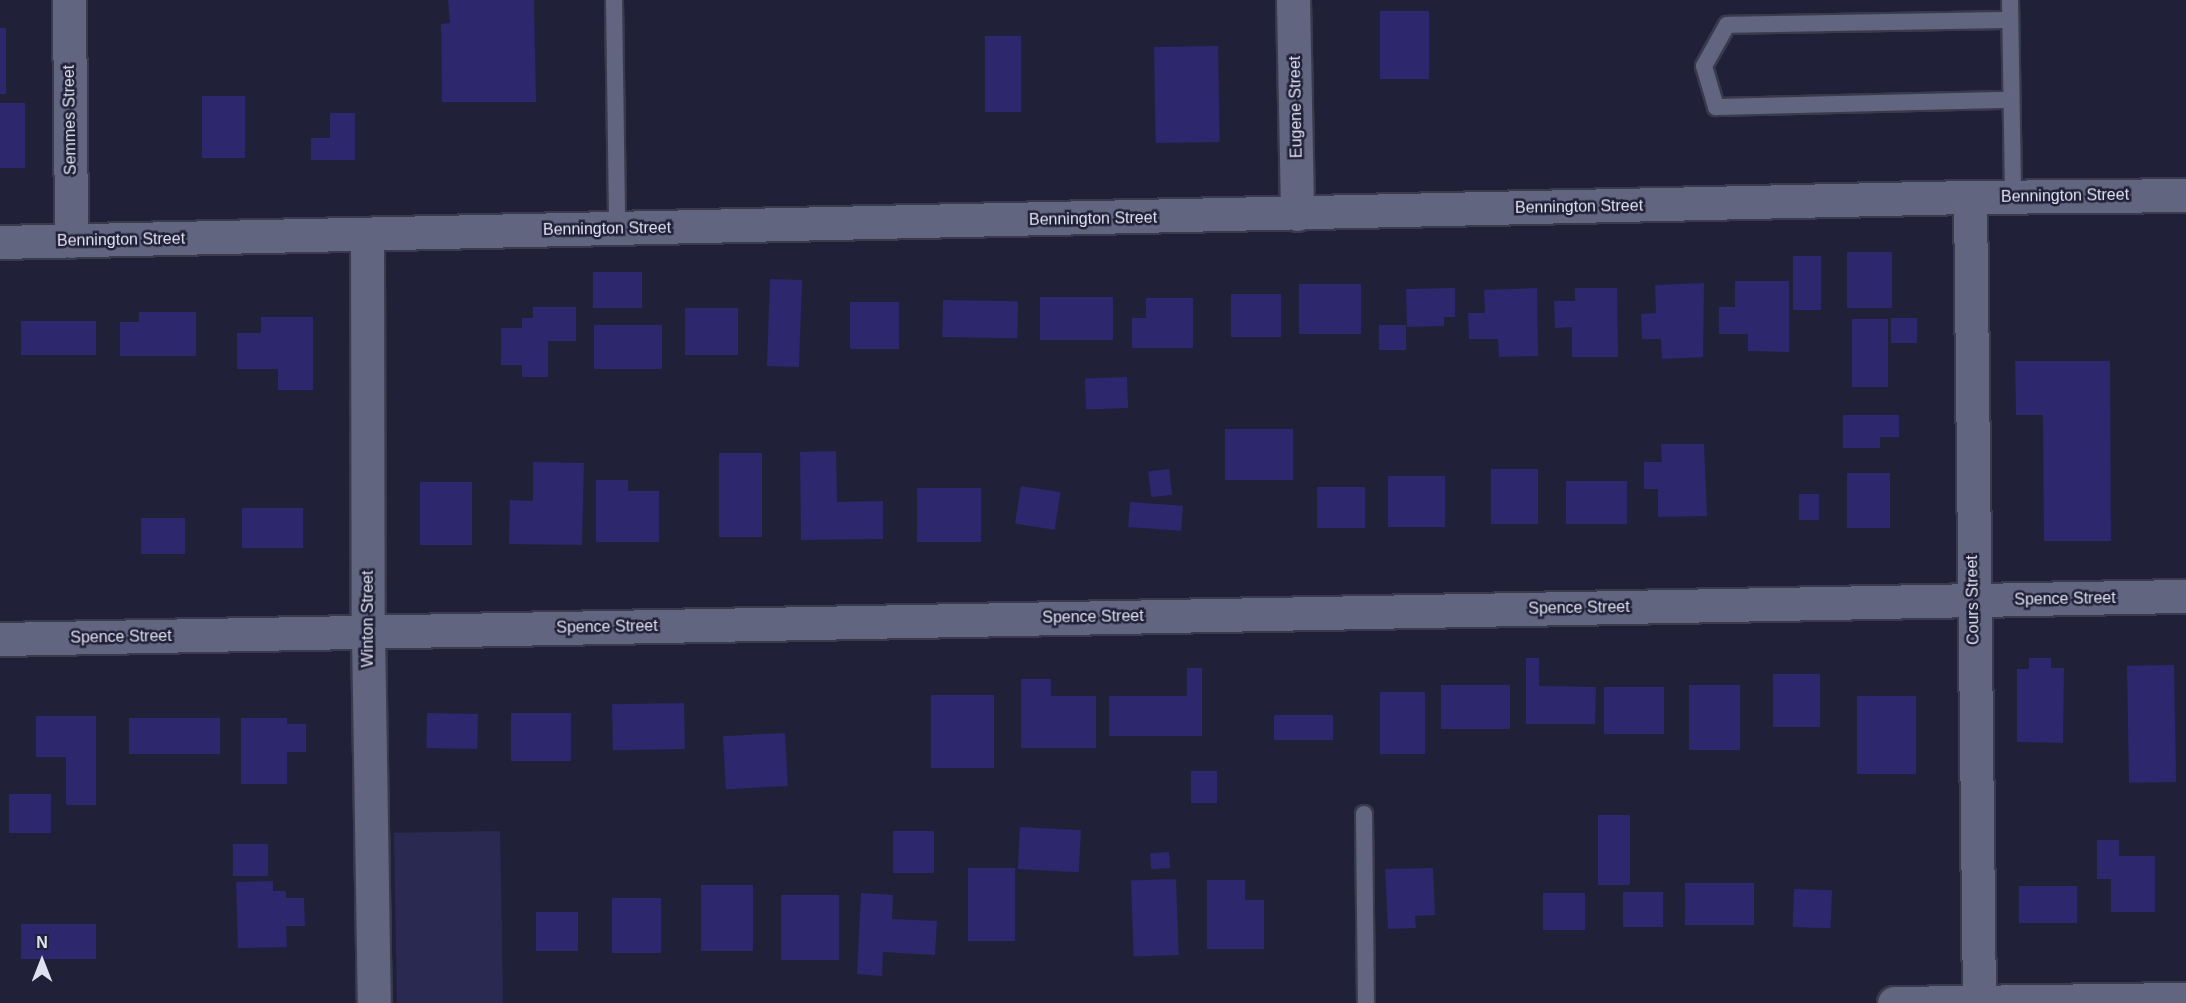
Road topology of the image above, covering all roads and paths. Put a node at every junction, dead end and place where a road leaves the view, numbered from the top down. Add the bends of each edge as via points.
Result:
1 (69, 0) edge
2 (614, 0) edge
3 (1293, 0) edge
4 (2010, 0) edge
5 (2010, 20) junction
6 (2011, 100) junction
7 (2186, 195) edge
8 (1970, 197) junction
9 (2013, 197) junction
10 (1298, 214) junction
11 (617, 229) junction
12 (367, 235) junction
13 (71, 241) junction
14 (0, 242) edge
15 (2186, 596) edge
16 (1972, 601) junction
17 (368, 632) junction
18 (0, 639) edge
19 (1364, 814) dead end
20 (2186, 999) edge
21 (1978, 1002) edge
22 (374, 1003) edge
23 (1366, 1003) edge
24 (1894, 1003) edge

1 - 13 street, Semmes Street
2 - 11 lane
3 - 10 street, Eugene Street
4 - 5 lane
5 - 6 lane
5 - 6 lane via 1727,25 1704,66 1716,107
6 - 9 lane
7 - 9 street, Bennington Street
8 - 9 street, Bennington Street
8 - 10 street, Bennington Street
8 - 16 street, Cours Street
10 - 11 street, Bennington Street
11 - 12 street, Bennington Street
12 - 13 street, Bennington Street
12 - 17 street, Winton Street
13 - 14 street, Bennington Street
15 - 16 street, Spence Street
16 - 17 street, Spence Street
16 - 21 street, Cours Street
17 - 18 street, Spence Street
17 - 22 street, Winton Street
19 - 23 lane
20 - 21 street
21 - 24 street

